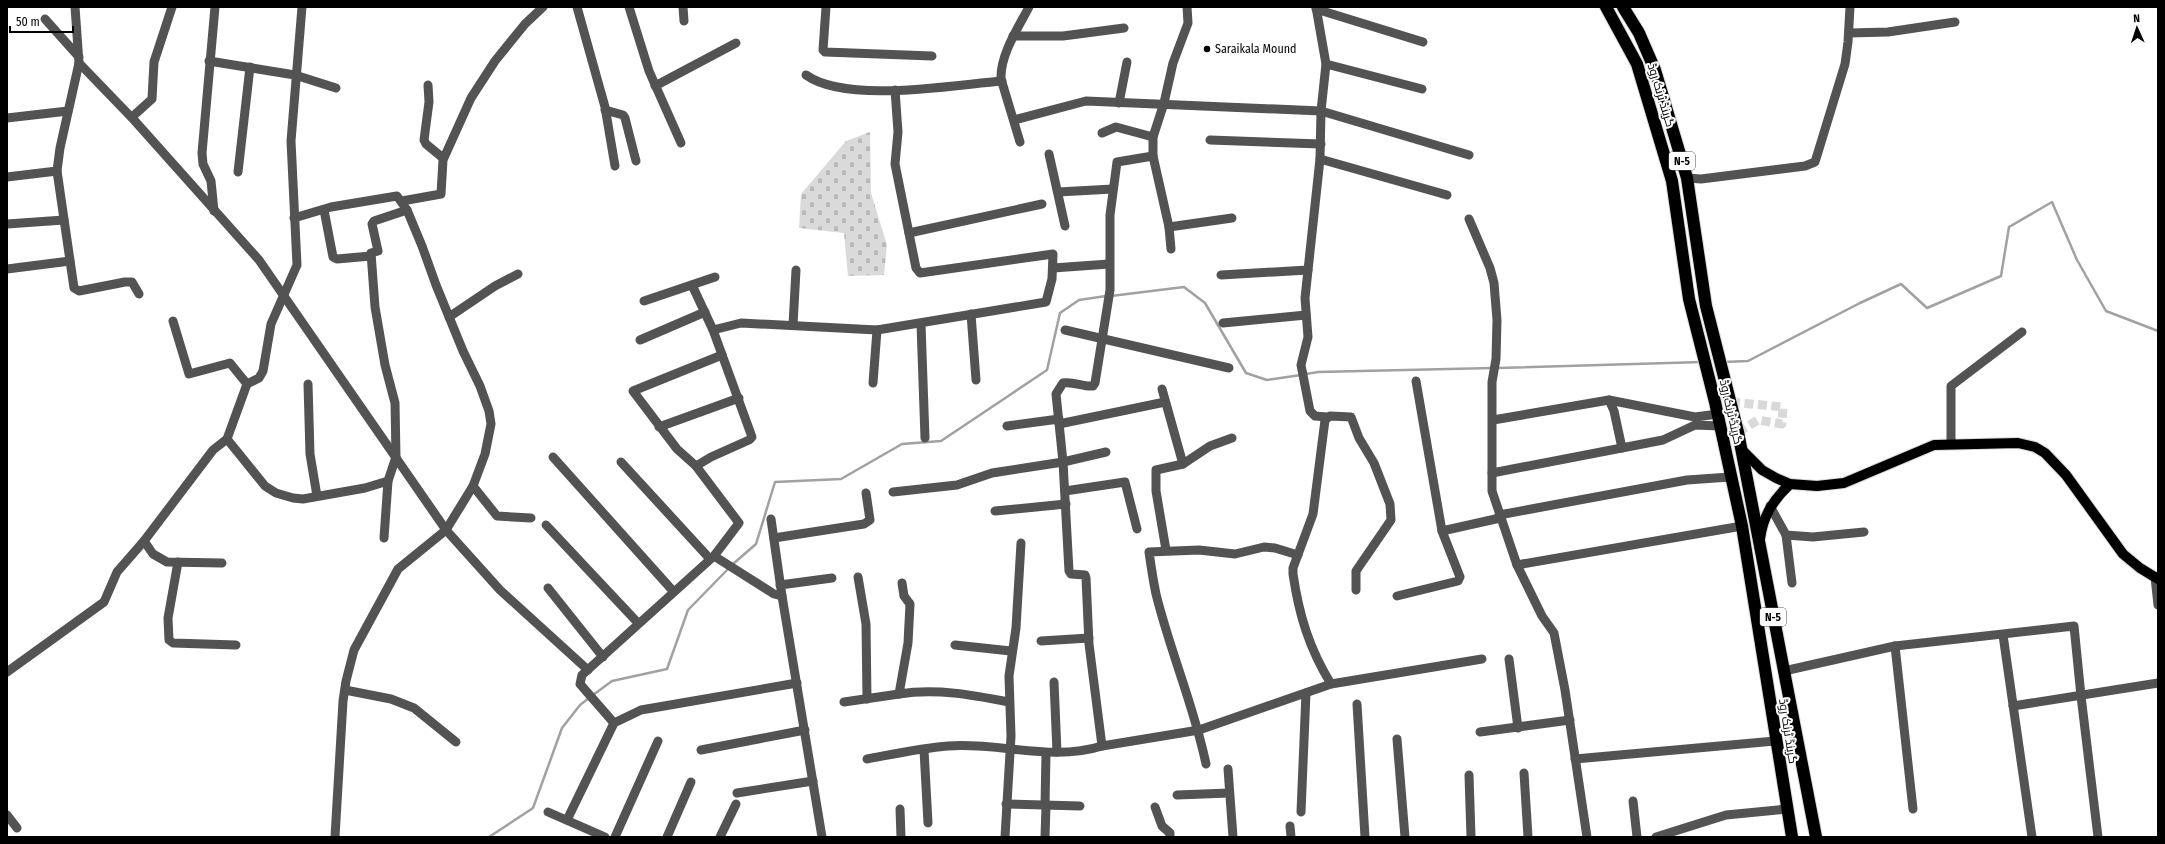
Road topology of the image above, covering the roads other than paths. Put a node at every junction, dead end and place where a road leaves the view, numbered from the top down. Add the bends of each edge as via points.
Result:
1 (75, 7) edge
2 (172, 7) edge
3 (215, 7) edge
4 (302, 7) edge
5 (543, 7) edge
6 (577, 7) edge
7 (629, 7) edge
8 (682, 7) edge
9 (826, 7) edge
10 (1029, 7) edge
11 (1187, 7) edge
12 (1600, 7) edge
13 (1606, 7) edge
14 (1622, 7) edge
15 (1628, 7) edge
16 (1850, 7) edge
17 (1316, 8) edge
18 (44, 19) dead end
19 (684, 21) dead end
20 (1955, 22) dead end
21 (1634, 23) junction
22 (1124, 28) dead end
23 (1619, 30) junction
24 (1849, 33) junction
25 (1013, 36) junction
26 (1423, 42) dead end
27 (736, 43) dead end
28 (932, 56) dead end
29 (79, 60) junction
30 (209, 62) junction
31 (1127, 62) dead end
32 (1326, 64) junction
33 (250, 67) junction
34 (806, 75) dead end
35 (295, 76) junction
36 (1002, 81) junction
37 (428, 85) dead end
38 (655, 86) junction
39 (336, 88) dead end
40 (1422, 89) dead end
41 (894, 90) junction
42 (1119, 102) junction
43 (1164, 103) junction
44 (605, 110) junction
45 (68, 111) junction
46 (1321, 111) junction
47 (132, 117) junction
48 (7, 118) edge
49 (1014, 120) junction
50 (1102, 133) dead end
51 (1153, 137) junction
52 (1210, 140) dead end
53 (1020, 142) dead end
54 (681, 143) dead end
55 (1321, 144) junction
56 (1049, 154) dead end
57 (1469, 155) dead end
58 (1154, 156) junction
59 (443, 158) junction
60 (1320, 159) junction
61 (636, 161) dead end
62 (615, 166) dead end
63 (57, 171) junction
64 (238, 172) dead end
65 (7, 177) edge
66 (1687, 178) junction
67 (1672, 181) junction
68 (1113, 189) junction
69 (1058, 192) junction
70 (1447, 195) dead end
71 (402, 201) junction
72 (1042, 204) dead end
73 (324, 210) junction
74 (407, 210) junction
75 (214, 211) junction
76 (294, 218) junction
77 (1232, 218) dead end
78 (1469, 219) dead end
79 (64, 220) junction
80 (7, 224) edge
81 (1065, 226) dead end
82 (1168, 227) junction
83 (909, 232) junction
84 (1171, 249) dead end
85 (371, 256) junction
86 (70, 261) junction
87 (1109, 264) junction
88 (7, 268) edge
89 (1053, 268) junction
90 (796, 270) dead end
91 (1308, 270) junction
92 (518, 274) dead end
93 (1220, 275) dead end
94 (715, 277) dead end
95 (692, 285) junction
96 (283, 293) junction
97 (139, 294) dead end
98 (644, 301) dead end
99 (705, 312) junction
100 (971, 314) junction
101 (1306, 315) junction
102 (449, 317) junction
103 (172, 321) dead end
104 (1223, 323) dead end
105 (921, 324) junction
106 (793, 325) junction
107 (714, 330) junction
108 (877, 330) junction
109 (1065, 330) dead end
110 (2022, 332) dead end
111 (1103, 338) junction
112 (640, 340) dead end
113 (722, 355) junction
114 (1229, 368) dead end
115 (976, 380) dead end
116 (1416, 381) dead end
117 (873, 383) dead end
118 (247, 384) junction
119 (308, 384) dead end
120 (1162, 389) dead end
121 (739, 398) junction
122 (1609, 400) junction
123 (1165, 402) junction
124 (1327, 417) junction
125 (1493, 420) junction
126 (1719, 420) junction
127 (1059, 421) junction
128 (1007, 426) dead end
129 (659, 428) junction
130 (925, 438) dead end
131 (1232, 438) dead end
132 (227, 439) junction
133 (1951, 444) junction
134 (1622, 448) junction
135 (1741, 449) junction
136 (1106, 452) dead end
137 (396, 457) junction
138 (553, 457) dead end
139 (621, 462) dead end
140 (1063, 462) junction
141 (1183, 464) junction
142 (696, 466) junction
143 (1492, 473) junction
144 (1730, 477) junction
145 (388, 481) junction
146 (1790, 484) junction
147 (473, 486) junction
148 (1065, 491) junction
149 (866, 492) dead end
150 (893, 492) dead end
151 (317, 496) junction
152 (1066, 504) junction
153 (1770, 506) junction
154 (995, 511) dead end
155 (1499, 517) junction
156 (531, 518) dead end
157 (771, 519) dead end
158 (546, 525) dead end
159 (1742, 526) junction
160 (1137, 528) dead end
161 (446, 530) junction
162 (1442, 531) junction
163 (1864, 532) dead end
164 (1786, 535) junction
165 (384, 538) dead end
166 (774, 538) junction
167 (144, 541) junction
168 (1021, 544) dead end
169 (1760, 545) junction
170 (1166, 550) junction
171 (1298, 555) junction
172 (714, 559) junction
173 (178, 562) junction
174 (222, 563) dead end
175 (1517, 565) junction
176 (858, 577) dead end
177 (832, 578) dead end
178 (2156, 578) edge
179 (902, 583) dead end
180 (1792, 583) dead end
181 (780, 585) junction
182 (548, 588) dead end
183 (1356, 590) dead end
184 (673, 591) junction
185 (782, 596) junction
186 (1397, 596) dead end
187 (2158, 605) edge
188 (638, 623) junction
189 (2003, 635) junction
190 (1089, 638) junction
191 (1041, 641) dead end
192 (236, 645) dead end
193 (955, 645) dead end
194 (1895, 646) junction
195 (1011, 651) junction
196 (603, 657) junction
197 (1482, 659) dead end
198 (1509, 659) dead end
199 (588, 670) junction
200 (1784, 671) junction
201 (7, 672) edge
202 (1054, 682) dead end
203 (797, 683) junction
204 (2158, 683) edge
205 (1331, 684) junction
206 (345, 690) junction
207 (1306, 693) junction
208 (899, 694) junction
209 (2081, 696) junction
210 (867, 699) junction
211 (844, 702) dead end
212 (1009, 702) junction
213 (1357, 704) dead end
214 (2014, 706) junction
215 (1570, 720) junction
216 (611, 721) junction
217 (1518, 728) junction
218 (805, 730) junction
219 (1199, 730) junction
220 (1480, 732) dead end
221 (1397, 739) dead end
222 (658, 741) dead end
223 (456, 742) dead end
224 (1798, 744) junction
225 (1776, 745) junction
226 (1102, 746) junction
227 (1009, 749) junction
228 (701, 750) dead end
229 (924, 750) junction
230 (1057, 752) junction
231 (1046, 753) junction
232 (867, 759) dead end
233 (1576, 759) junction
234 (1206, 764) dead end
235 (1228, 769) dead end
236 (1524, 773) dead end
237 (1469, 775) dead end
238 (813, 781) junction
239 (691, 782) dead end
240 (738, 793) dead end
241 (1229, 794) junction
242 (1177, 795) dead end
243 (1633, 801) dead end
244 (736, 804) dead end
245 (1006, 804) junction
246 (1046, 806) junction
247 (1080, 806) dead end
248 (1155, 807) dead end
249 (900, 809) dead end
250 (1787, 809) junction
251 (1913, 809) dead end
252 (548, 812) dead end
253 (1300, 812) dead end
254 (7, 815) edge
255 (567, 820) junction
256 (928, 823) dead end
257 (1290, 826) dead end
258 (17, 828) dead end
259 (335, 837) edge
260 (605, 837) edge
261 (615, 837) edge
262 (668, 837) edge
263 (720, 837) edge
264 (822, 837) edge
265 (901, 837) edge
266 (1005, 837) edge
267 (1045, 837) edge
268 (1170, 837) edge
269 (1232, 837) edge
270 (1291, 837) edge
271 (1365, 837) edge
272 (1405, 837) edge
273 (1471, 837) edge
274 (1528, 837) edge
275 (1587, 837) edge
276 (1637, 837) edge
277 (1656, 837) edge
278 (1792, 837) edge
279 (1816, 837) edge
280 (2032, 837) edge
281 (2098, 837) edge

1 - 29 street
2 - 47 street via 154,62 152,99
3 - 30 street
4 - 35 street
5 - 59 street via 525,24 491,67 471,98
6 - 44 street
7 - 38 street
8 - 19 street
9 - 28 street via 823,50 825,52
10 - 25 street
11 - 43 street via 1188,23 1173,63
12 - 23 main road, گرینڈ ٹرنک روڈ / N-5
13 - 23 highway
14 - 21 highway
15 - 21 main road, گرینڈ ٹرنک روڈ / N-5
16 - 24 street
17 - 26 street
17 - 32 street
18 - 29 street
20 - 24 street via 1888,32
21 - 66 highway, گرینڈ ٹرنک روڈ / N-5 via 1656,70
22 - 25 street via 1063,36
23 - 67 highway, گرینڈ ٹرنک روڈ / N-5 via 1637,64
24 - 66 street via 1845,64 1815,162 1805,166 1701,179
25 - 36 street via 1001,70
27 - 38 street
29 - 45 street
29 - 47 street
30 - 33 street
30 - 75 street via 202,153 211,181
31 - 42 street
32 - 40 street
32 - 46 street
33 - 35 street
33 - 64 street
34 - 41 street via 817,83 843,89
35 - 39 street
35 - 76 street via 291,141
36 - 41 street
36 - 49 street
37 - 59 street via 428,118 424,140
38 - 54 street
41 - 83 street via 898,132 895,164
42 - 43 street
42 - 49 street via 1086,101
43 - 46 street via 1220,108
43 - 51 street
44 - 61 street via 623,115 625,118
44 - 62 street
45 - 48 street
45 - 63 street
46 - 55 street
46 - 57 street
47 - 75 street
49 - 53 street
50 - 51 street via 1116,127
51 - 58 street
52 - 55 street
55 - 60 street
56 - 69 street
58 - 68 street via 1117,162
58 - 82 street
59 - 71 street via 441,194
60 - 70 street
60 - 91 street
63 - 65 street
63 - 79 street
66 - 67 highway
66 - 135 highway, گرینڈ ٹرنک روڈ / N-5 via 1706,306
67 - 126 highway, گرینڈ ٹرنک روڈ / N-5 via 1692,312
68 - 69 street
68 - 87 street
69 - 81 street
71 - 73 street via 397,196
71 - 74 street
72 - 83 street
73 - 76 street
73 - 85 street via 333,257 337,259
74 - 85 street via 372,222 378,250 372,252
74 - 102 street
75 - 96 street via 259,260
76 - 96 street via 296,265
77 - 82 street
78 - 125 street via 1494,283 1496,343 1492,382
79 - 80 street
79 - 86 street
82 - 84 street
83 - 89 street via 916,268 920,273 1049,253 1054,257
85 - 137 street via 375,307 385,365 395,402
86 - 88 street
86 - 97 street via 76,291 132,282
87 - 89 street
87 - 111 street via 1110,290
89 - 100 street via 1046,302
90 - 106 street
91 - 93 street
91 - 101 street
92 - 102 street
94 - 95 street
95 - 98 street
95 - 99 street
96 - 118 street via 271,324 263,371 259,378
96 - 137 street
99 - 107 street
99 - 112 street
100 - 105 street
100 - 115 street
101 - 104 street
101 - 124 street via 1308,337 1301,365 1308,404 1310,411 1316,416
102 - 147 street via 480,386 491,424 485,454
103 - 118 street via 189,374 230,363
105 - 108 street
105 - 130 street
106 - 107 street via 741,323
106 - 108 street
107 - 113 street
108 - 117 street
109 - 111 street
110 - 133 street via 1951,386
111 - 114 street
111 - 127 street via 1094,386 1068,382 1059,387 1056,394
113 - 121 street
113 - 129 street via 633,391
116 - 162 street
118 - 132 street
119 - 151 street via 310,454
120 - 123 street
121 - 129 street
121 - 142 street via 752,437
122 - 125 street
122 - 126 street
122 - 134 street
123 - 127 street
123 - 141 street
124 - 171 street via 1313,514
124 - 183 street via 1352,417 1390,504 1391,520 1356,571
125 - 143 street
126 - 134 street via 1695,425 1662,440
126 - 144 highway, گرینڈ ٹرنک روڈ / N-5
127 - 128 street
127 - 140 street
129 - 142 street
131 - 141 street via 1210,446
132 - 151 street via 265,486 293,498
132 - 167 street via 213,450
133 - 146 main road via 1934,445 1844,483 1817,486
133 - 178 main road via 2018,443 2035,447 2045,453 2066,475 2123,554
134 - 143 street
135 - 146 main road via 1762,470
135 - 169 highway, گرینڈ ٹرنک روڈ / N-5
136 - 140 street
137 - 145 street
137 - 161 street
138 - 184 street
139 - 172 street
140 - 148 street
140 - 150 street via 992,473 957,485
141 - 170 street via 1156,470 1154,473
142 - 172 street via 738,523
143 - 155 street via 1492,491
144 - 155 street via 1687,480
144 - 159 highway, گرینڈ ٹرنک روڈ / N-5
145 - 151 street via 365,488
145 - 165 street
146 - 153 main road
147 - 156 street via 497,516
147 - 161 street
148 - 152 street
148 - 160 street via 1125,482
149 - 166 street via 870,520 864,524
152 - 154 street
152 - 190 street via 1070,571 1074,575 1085,575 1086,578
153 - 164 street
153 - 169 main road via 1762,527
155 - 162 street
155 - 175 street
157 - 166 street
158 - 188 street
159 - 175 street
159 - 225 highway, گرینڈ ٹرنک روڈ / N-5
161 - 199 street via 500,590
161 - 206 street via 398,569 354,650
162 - 186 street via 1460,577 1458,581
163 - 164 street via 1813,537
164 - 180 street
166 - 181 street
167 - 173 street via 153,554 166,562
167 - 201 street via 117,572 104,602
168 - 195 street via 1016,628
169 - 200 highway, گرینڈ ٹرنک روڈ / N-5
170 - 171 street via 1235,554 1264,547
170 - 219 street via 1149,552 1156,593
171 - 205 street via 1293,574 1302,621 1320,666
172 - 184 street
172 - 185 street via 774,594
173 - 174 street
173 - 192 street via 168,618 169,640 173,643
175 - 215 street via 1542,616 1554,633
176 - 210 street via 866,624
177 - 181 street
178 - 187 street
179 - 208 street via 904,596 910,604 908,643
181 - 185 street
182 - 196 street
184 - 188 street
185 - 203 street
188 - 196 street
189 - 194 street
189 - 209 street via 2074,626
189 - 214 street
190 - 191 street
190 - 226 street
193 - 195 street
194 - 200 street
194 - 251 street
195 - 212 street via 1008,676
196 - 199 street
197 - 205 street
198 - 217 street
199 - 216 street via 580,680 584,689
200 - 224 highway, گرینڈ ٹرنک روڈ / N-5
202 - 230 street
203 - 216 street via 641,710
203 - 218 street
204 - 209 street
205 - 207 street
206 - 223 street via 391,699 414,708
206 - 259 street
207 - 219 street
207 - 253 street
208 - 210 street
208 - 212 street via 917,691
209 - 214 street
209 - 281 street
210 - 211 street
212 - 227 street
213 - 271 street
214 - 280 street
215 - 217 street
215 - 233 street
216 - 255 street
217 - 220 street
218 - 228 street
218 - 238 street
219 - 226 street
219 - 234 street
221 - 272 street
222 - 261 street
224 - 225 highway
224 - 279 highway, گرینڈ ٹرنک روڈ / N-5
225 - 233 street
225 - 250 highway, گرینڈ ٹرنک روڈ / N-5
226 - 230 street via 1089,750
227 - 229 street via 949,746
227 - 231 street
227 - 245 street
229 - 232 street
229 - 256 street
230 - 231 street
231 - 246 street
233 - 275 street
235 - 241 street
236 - 274 street
237 - 273 street
238 - 240 street
238 - 264 street
239 - 262 street
241 - 242 street
241 - 269 street
243 - 276 street
244 - 263 street
245 - 246 street
245 - 266 street
246 - 247 street
246 - 267 street
248 - 268 street via 1162,826 1170,833
249 - 265 street
250 - 277 street via 1726,815
250 - 278 highway, گرینڈ ٹرنک روڈ / N-5
252 - 255 street
254 - 258 street
255 - 260 street
257 - 270 street

